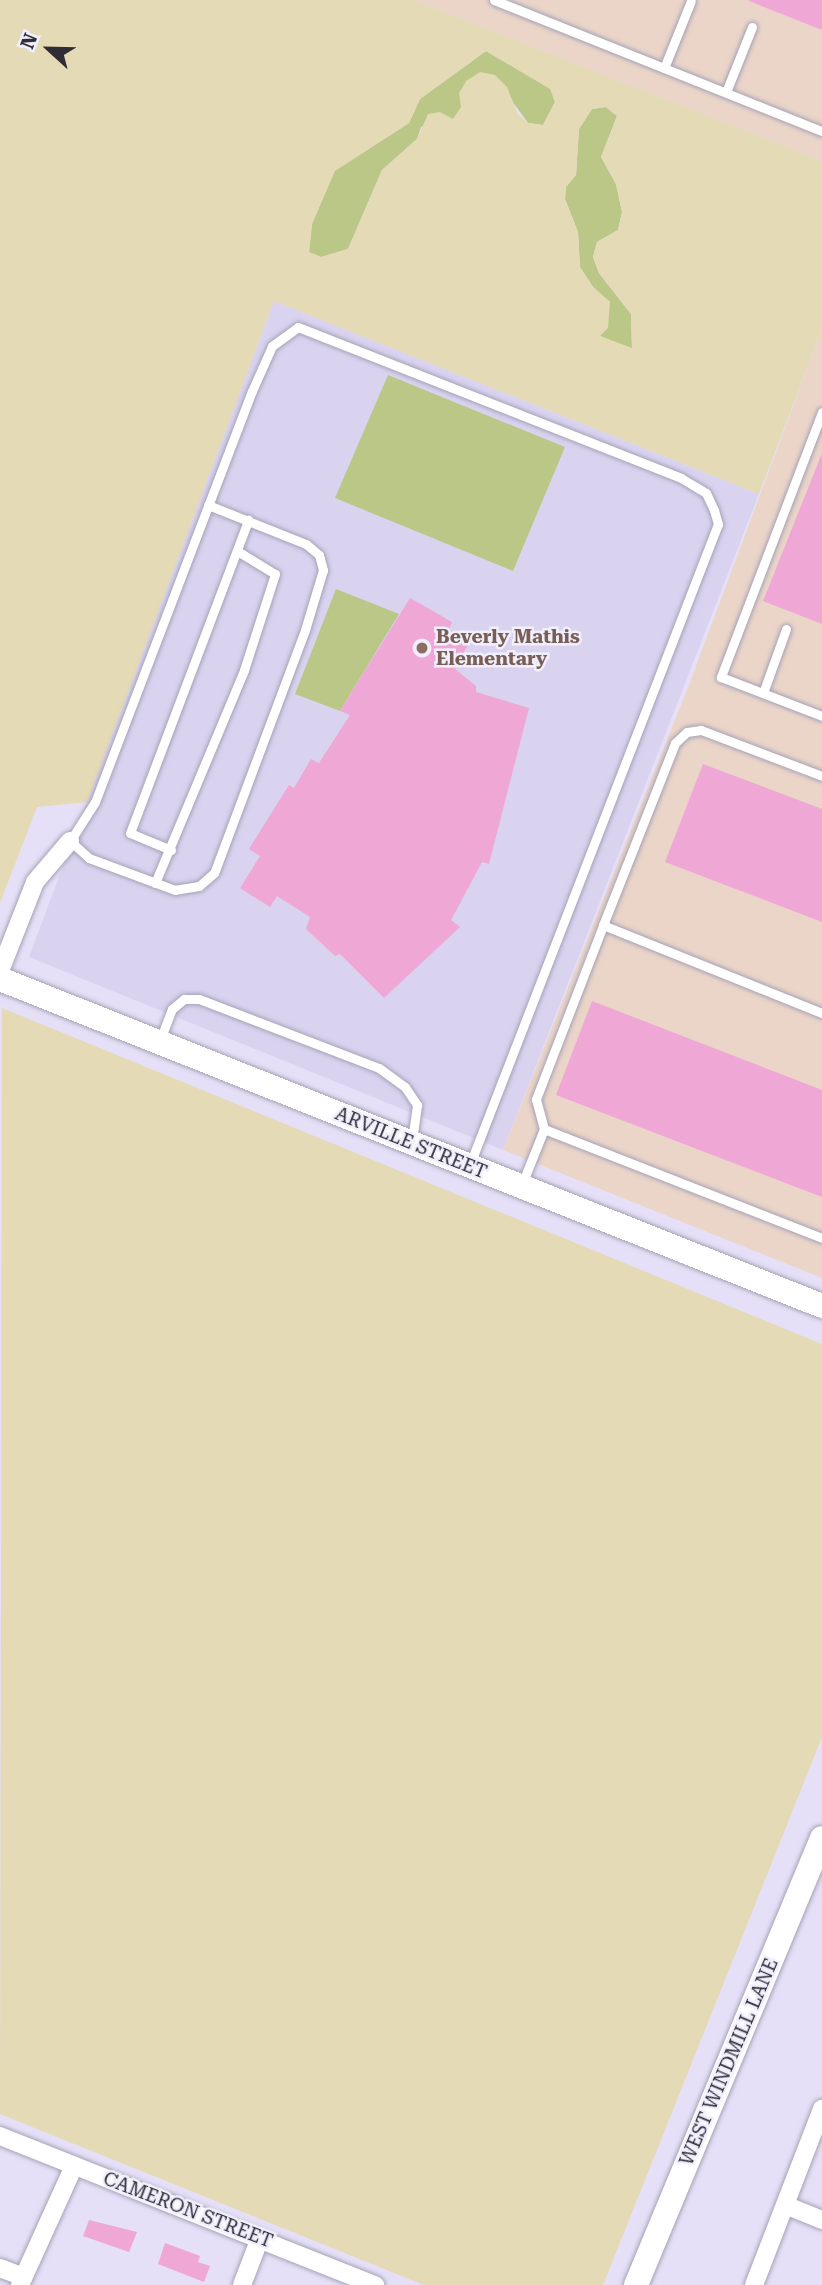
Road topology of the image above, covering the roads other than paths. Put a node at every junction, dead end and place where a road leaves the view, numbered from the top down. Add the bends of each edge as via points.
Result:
1 (494, 0) edge
2 (691, 1) edge
3 (752, 27) dead end
4 (664, 68) junction
5 (726, 93) junction
6 (822, 131) edge
7 (822, 412) edge
8 (208, 505) junction
9 (248, 520) junction
10 (239, 552) junction
11 (786, 629) dead end
12 (764, 693) junction
13 (822, 716) edge
14 (822, 776) edge
15 (70, 841) junction
16 (171, 850) junction
17 (155, 883) junction
18 (603, 925) junction
19 (0, 971) edge
20 (0, 979) edge
21 (822, 1013) edge
22 (160, 1042) junction
23 (544, 1129) junction
24 (412, 1143) junction
25 (470, 1166) junction
26 (520, 1186) junction
27 (822, 1238) edge
28 (822, 1307) edge
29 (822, 1838) edge
30 (822, 2109) edge
31 (0, 2136) edge
32 (74, 2166) junction
33 (785, 2205) junction
34 (822, 2220) edge
35 (260, 2238) junction
36 (0, 2269) edge
37 (22, 2281) edge
38 (242, 2285) edge
39 (375, 2285) edge
40 (636, 2285) edge
41 (754, 2285) edge

1 - 4 lane
2 - 4 lane
3 - 5 lane
4 - 5 lane
5 - 6 lane
7 - 12 lane via 721,677
8 - 9 lane
8 - 15 lane via 94,802
8 - 25 lane via 272,346 298,327 681,478 706,493 714,510 718,524
9 - 10 lane
9 - 17 lane via 306,544 319,555 323,570 214,873 199,886 175,890
10 - 16 lane via 275,574 244,670
10 - 16 lane via 130,833
11 - 12 lane
12 - 13 lane
14 - 18 lane via 701,730 687,732 675,743
15 - 17 lane via 89,858
15 - 19 street via 35,882
16 - 17 lane
18 - 21 lane
18 - 23 lane via 536,1098
20 - 22 street, ARVILLE STREET
22 - 24 street, ARVILLE STREET
22 - 24 lane via 173,1009 184,999 199,999 379,1068 405,1087 417,1105
23 - 26 lane
23 - 27 lane
24 - 25 street, ARVILLE STREET
25 - 26 street, ARVILLE STREET
26 - 28 street, ARVILLE STREET
29 - 40 street, WEST WINDMILL LANE
30 - 33 street
31 - 32 street, CAMERON STREET
32 - 35 street, CAMERON STREET
32 - 37 street
33 - 34 street
33 - 41 street
35 - 38 street
35 - 39 street, CAMERON STREET
36 - 37 street

